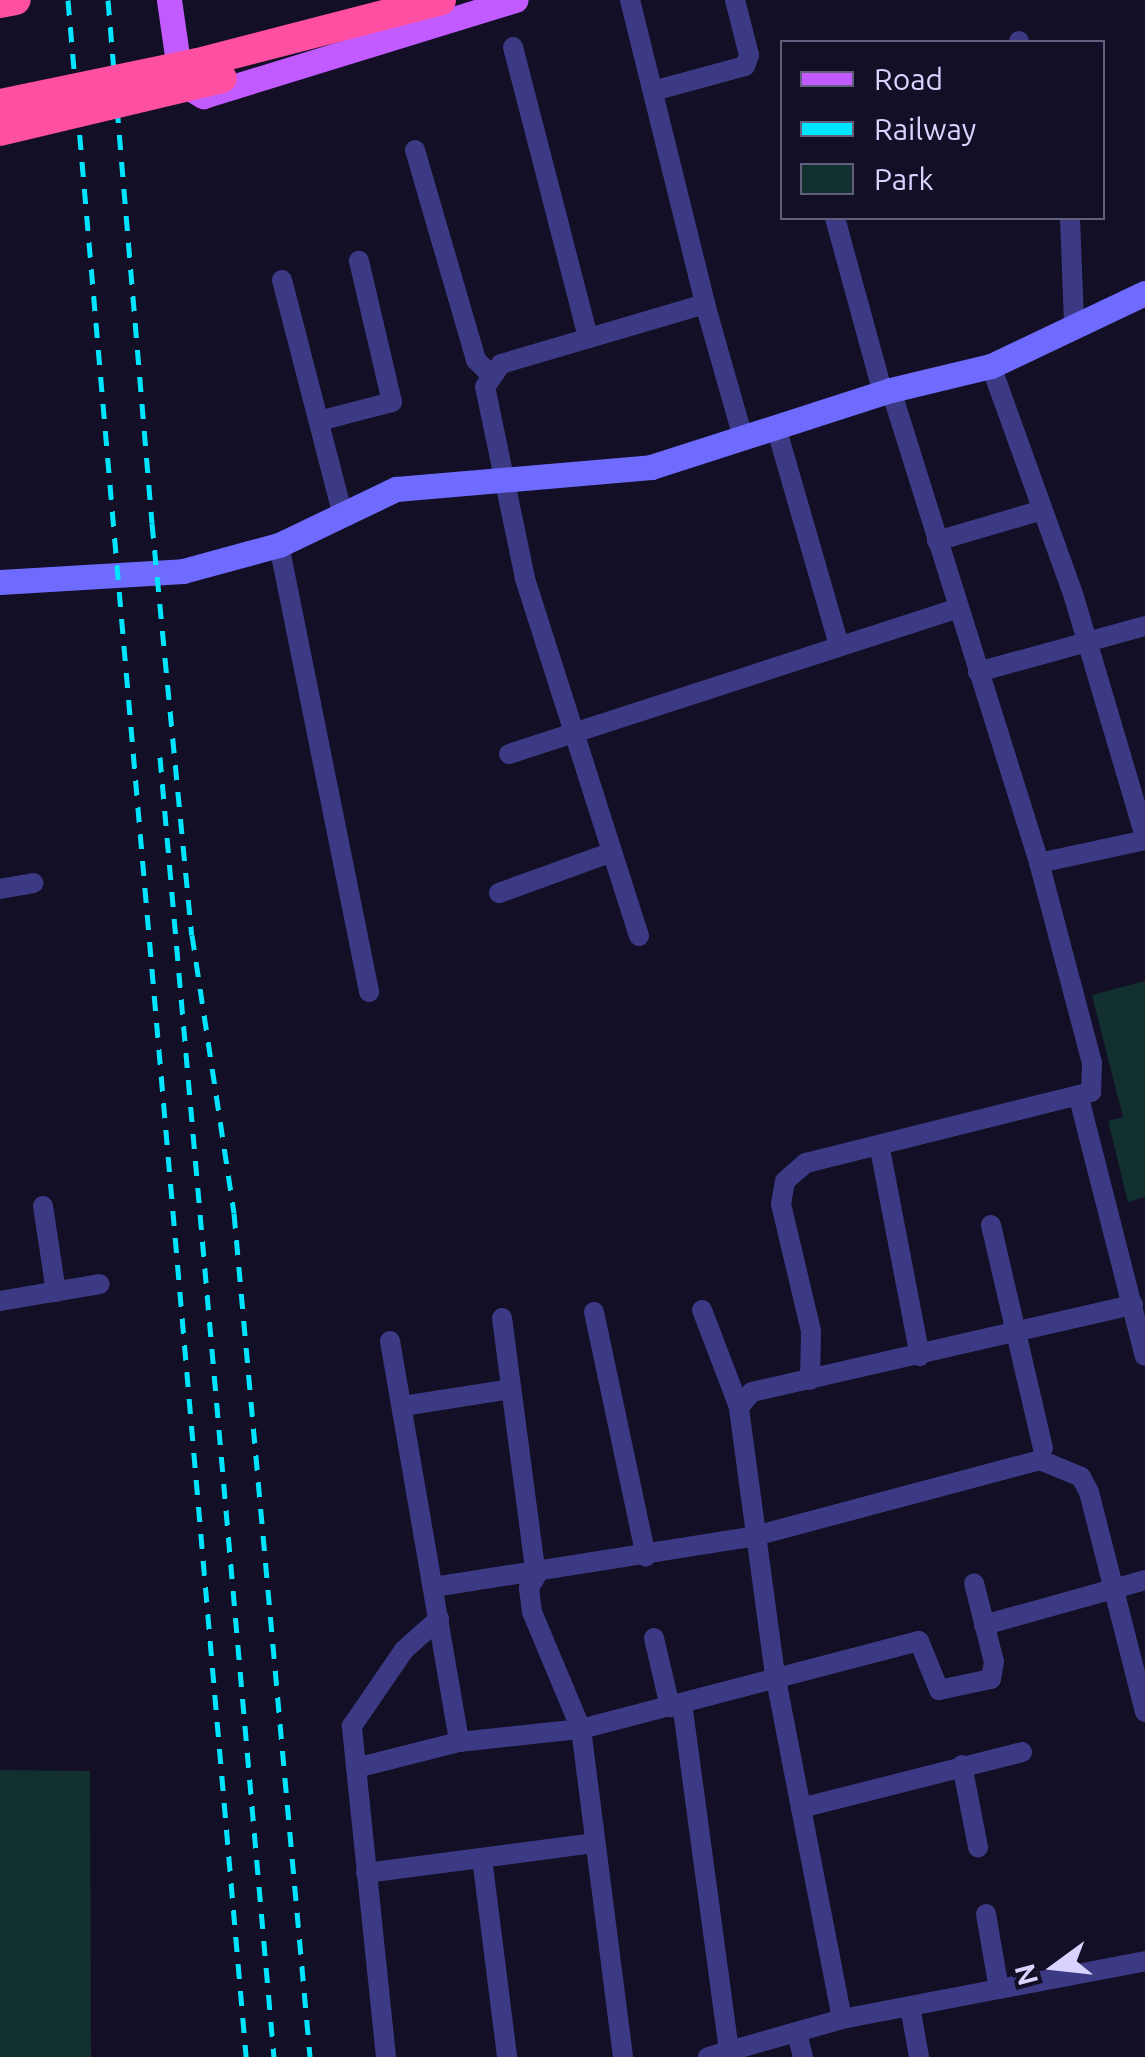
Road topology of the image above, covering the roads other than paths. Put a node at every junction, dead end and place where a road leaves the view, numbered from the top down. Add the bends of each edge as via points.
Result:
1 (16, 0) edge
2 (169, 0) edge
3 (441, 0) edge
4 (516, 0) edge
5 (630, 0) edge
6 (735, 0) edge
7 (0, 3) edge
8 (393, 13) junction
9 (513, 47) dead end
10 (653, 91) junction
11 (0, 104) edge
12 (0, 131) edge
13 (415, 150) dead end
14 (836, 220) edge
15 (1070, 220) edge
16 (359, 262) dead end
17 (282, 280) dead end
18 (1145, 293) edge
19 (705, 304) junction
20 (1074, 322) junction
21 (588, 338) junction
22 (991, 366) junction
23 (490, 374) junction
24 (886, 392) junction
25 (319, 421) junction
26 (776, 427) junction
27 (743, 438) junction
28 (505, 480) junction
29 (1042, 510) junction
30 (342, 512) junction
31 (938, 540) junction
32 (279, 545) junction
33 (0, 582) edge
34 (958, 608) junction
35 (1145, 626) edge
36 (1087, 642) junction
37 (839, 645) junction
38 (978, 672) junction
39 (574, 732) junction
40 (508, 754) dead end
41 (1144, 837) edge
42 (612, 852) junction
43 (1039, 864) junction
44 (33, 883) dead end
45 (0, 890) edge
46 (499, 893) dead end
47 (640, 936) dead end
48 (368, 992) dead end
49 (1079, 1098) junction
50 (880, 1149) junction
51 (43, 1206) dead end
52 (991, 1224) dead end
53 (100, 1284) dead end
54 (56, 1292) junction
55 (0, 1301) edge
56 (1134, 1306) junction
57 (702, 1310) dead end
58 (594, 1312) dead end
59 (502, 1318) dead end
60 (1016, 1333) junction
61 (390, 1341) dead end
62 (920, 1356) junction
63 (1145, 1356) edge
64 (810, 1380) junction
65 (511, 1390) junction
66 (403, 1406) junction
67 (739, 1407) junction
68 (1043, 1448) dead end
69 (751, 1537) junction
70 (646, 1557) junction
71 (536, 1576) junction
72 (1145, 1580) edge
73 (974, 1583) dead end
74 (434, 1587) junction
75 (1110, 1592) junction
76 (439, 1619) junction
77 (984, 1625) junction
78 (654, 1638) dead end
79 (774, 1675) junction
80 (676, 1705) junction
81 (1145, 1712) edge
82 (580, 1729) junction
83 (459, 1742) junction
84 (1022, 1752) dead end
85 (962, 1765) junction
86 (356, 1768) junction
87 (801, 1808) junction
88 (595, 1842) junction
89 (978, 1847) dead end
90 (482, 1858) junction
91 (366, 1873) junction
92 (986, 1914) dead end
93 (1145, 1961) edge
94 (999, 1989) junction
95 (910, 2006) junction
96 (842, 2018) junction
97 (797, 2034) junction
98 (729, 2051) junction
99 (386, 2057) edge
100 (507, 2057) edge
101 (623, 2057) edge
102 (708, 2057) edge
103 (803, 2057) edge
104 (919, 2057) edge

1 - 7 highway
2 - 4 main road via 181,84 203,96
3 - 8 highway, bridge
5 - 10 street
6 - 10 street via 749,55 745,66
8 - 11 highway, bridge via 198,64
8 - 12 highway, bridge via 228,76
9 - 21 street
10 - 19 street
13 - 23 street via 476,360
14 - 24 street
15 - 20 street
16 - 25 street via 392,402
17 - 25 street
18 - 20 street
19 - 21 street
19 - 27 street
20 - 22 street
21 - 23 street via 501,364
22 - 24 street
22 - 29 street
23 - 28 street via 485,387
24 - 26 street
24 - 31 street
25 - 30 street
26 - 27 street
26 - 37 street
27 - 28 street via 652,466
28 - 30 street via 396,489
28 - 39 street via 525,578
29 - 31 street
29 - 36 street
30 - 32 street
31 - 34 street
32 - 33 street via 158,574
32 - 48 street
34 - 37 street
34 - 38 street
35 - 36 street
36 - 38 street
36 - 41 street
37 - 39 street
38 - 43 street
39 - 40 street
39 - 42 street
41 - 43 street
42 - 46 street
42 - 47 street
43 - 49 street via 1092,1063 1091,1092
44 - 45 street
49 - 50 street
49 - 56 street
50 - 62 street
50 - 64 street via 806,1163 786,1181 781,1204 811,1330
51 - 54 street
52 - 60 street
53 - 54 street
54 - 55 street
56 - 60 street
56 - 63 street
57 - 67 street
58 - 70 street
59 - 65 street
60 - 62 street
60 - 68 street
61 - 66 street
62 - 64 street
64 - 67 street via 752,1392
65 - 66 street
65 - 71 street
66 - 74 street
67 - 69 street
69 - 70 street
69 - 75 street via 1040,1460 1086,1482
69 - 79 street
70 - 71 street
71 - 74 street
71 - 82 street via 528,1588 532,1612
72 - 75 street
73 - 77 street
74 - 76 street
75 - 77 street
75 - 81 street
76 - 83 street
76 - 86 street via 362,1703 352,1726
77 - 79 street via 994,1662 991,1679 939,1690 919,1641
78 - 80 street
79 - 80 street
79 - 87 street
80 - 82 street
80 - 98 street
82 - 83 street
82 - 88 street
83 - 86 street
84 - 85 street
85 - 87 street
85 - 89 street
86 - 91 street
87 - 96 street
88 - 90 street
88 - 101 street
90 - 91 street
90 - 100 street
91 - 99 street
92 - 94 street
93 - 94 street
94 - 95 street
95 - 96 street
95 - 104 street
96 - 97 street
97 - 98 street
97 - 103 street
98 - 102 street

